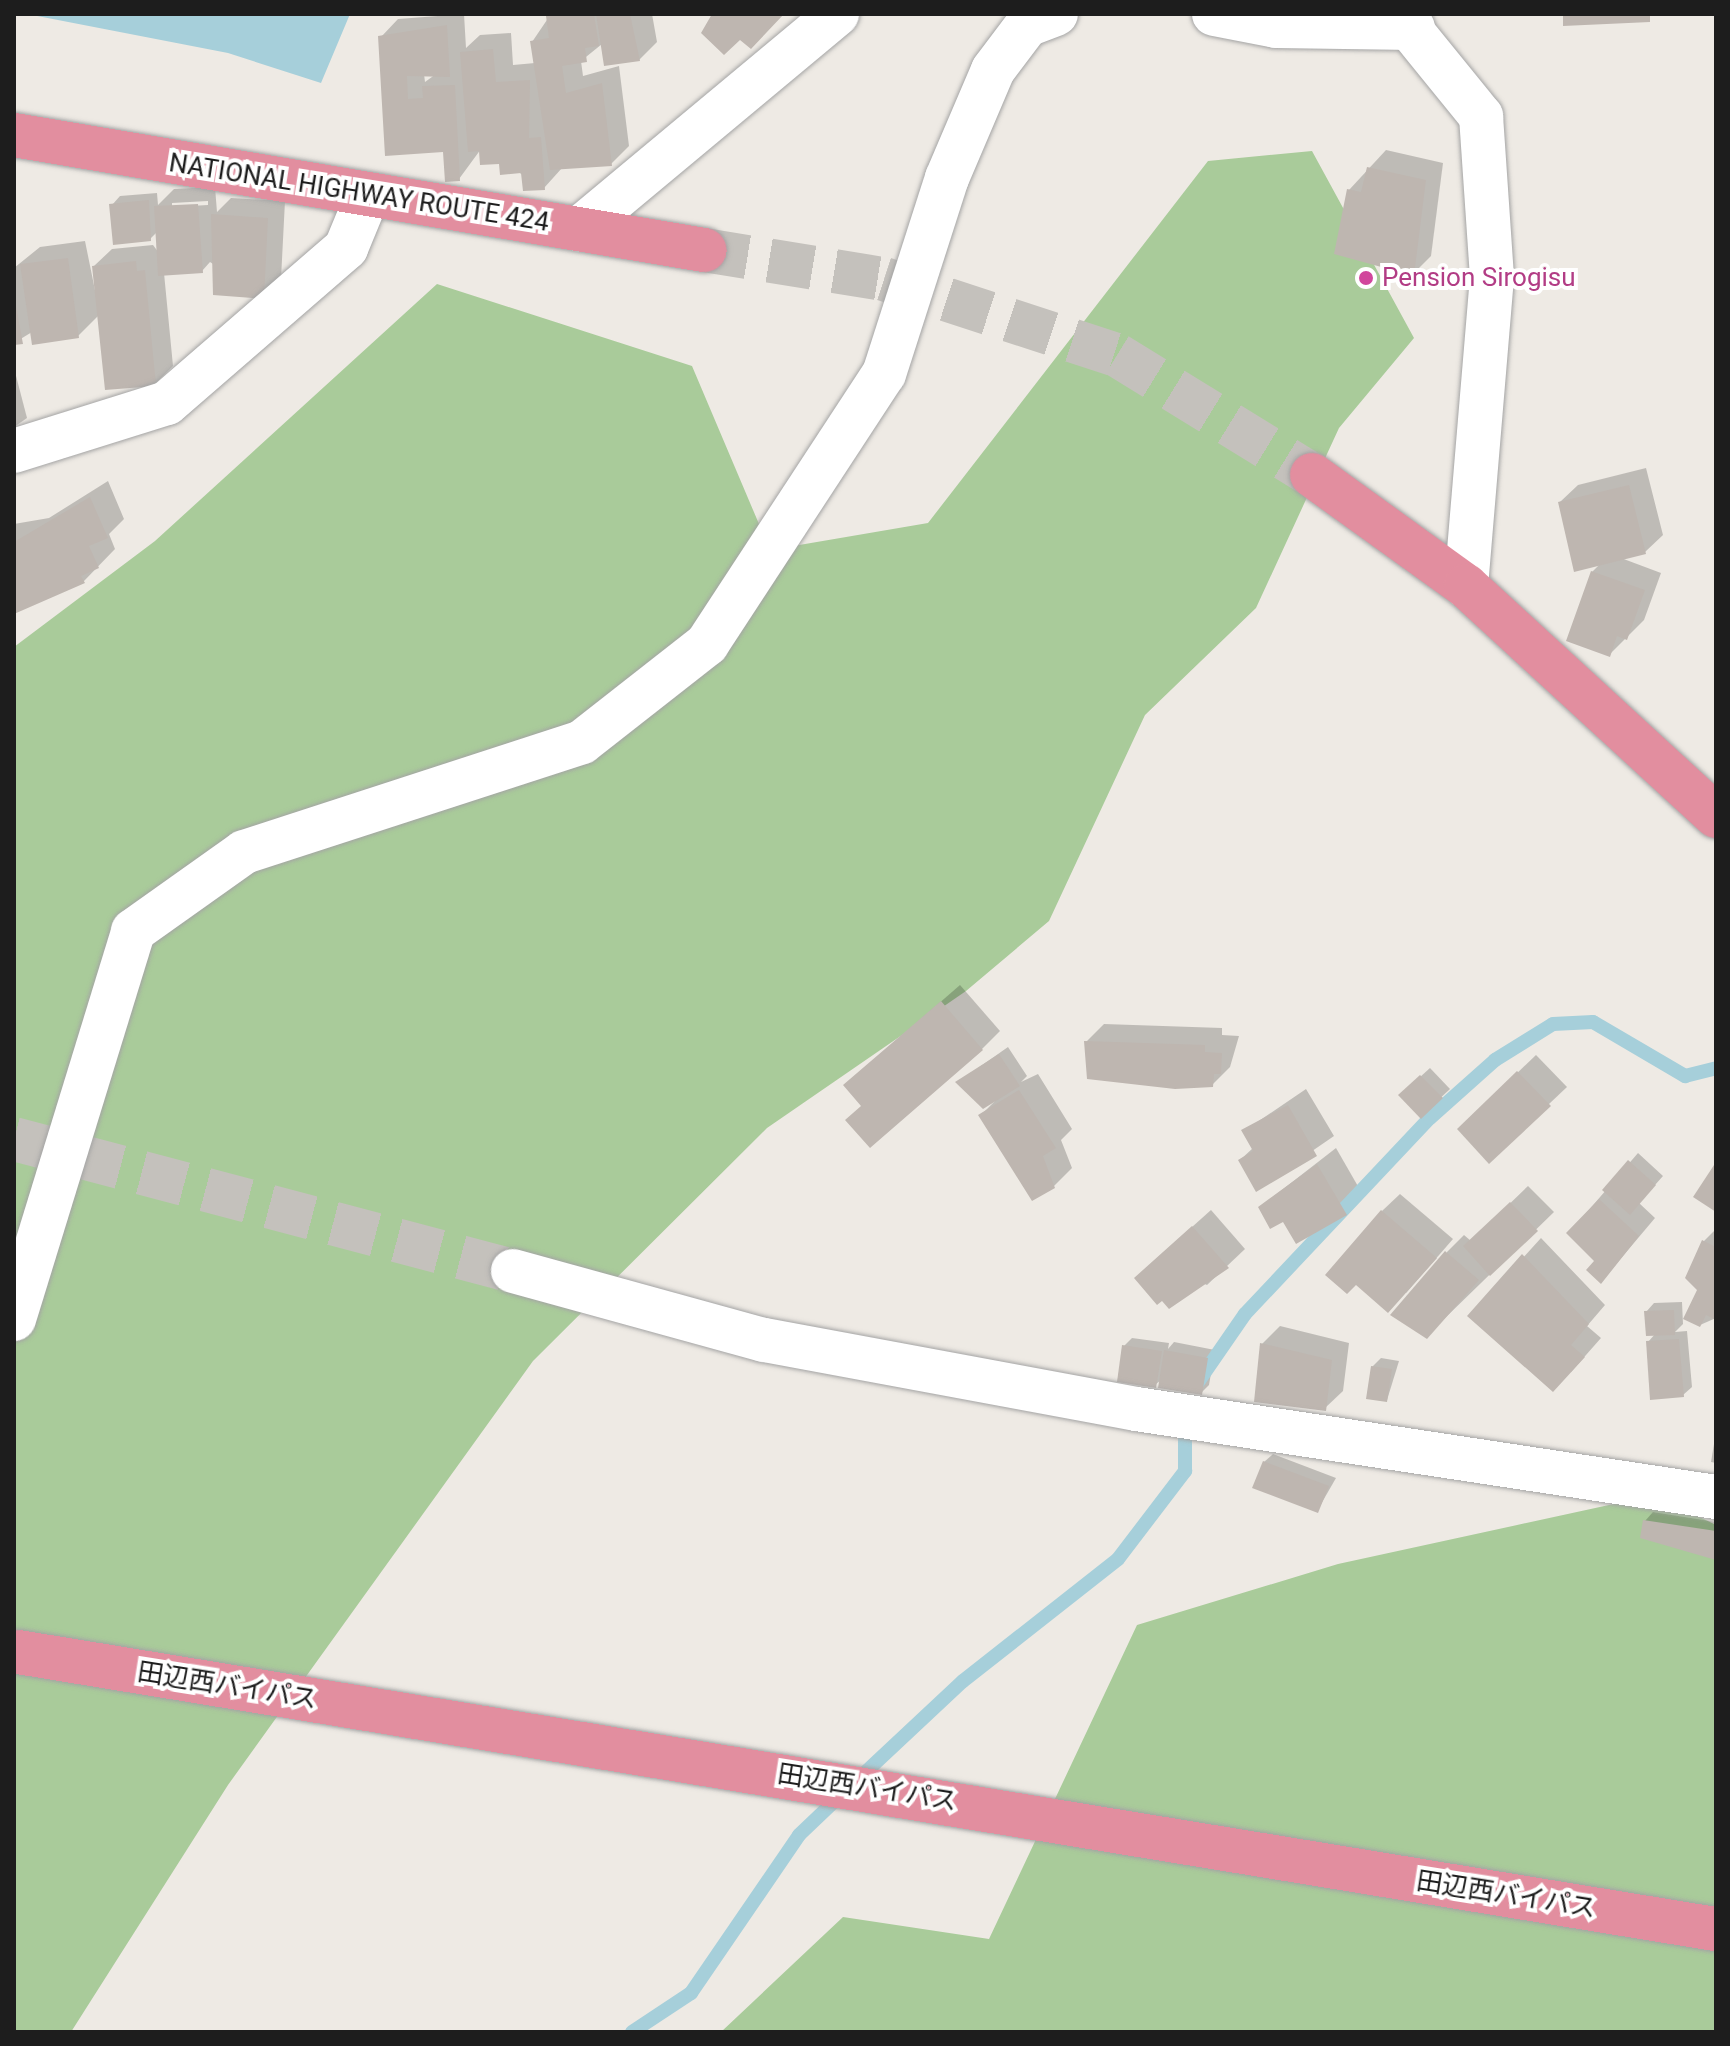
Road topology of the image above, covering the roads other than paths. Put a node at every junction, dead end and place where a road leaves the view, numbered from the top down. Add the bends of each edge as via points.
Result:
1 (837, 14) edge
2 (1056, 14) edge
3 (1214, 14) edge
4 (1406, 21) edge
5 (14, 135) edge
6 (367, 197) junction
7 (579, 229) junction
8 (704, 250) tunnel mouth
9 (14, 451) edge
10 (1312, 475) tunnel mouth
11 (1466, 586) junction
12 (1716, 816) edge
13 (513, 1271) tunnel mouth
14 (14, 1319) edge
15 (1716, 1497) edge
16 (18, 1652) dead end
17 (1716, 1929) edge

1 - 7 street
2 - 14 street via 1027,25 993,70 947,178 884,374 707,644 582,742 244,852 133,931
3 - 4 street via 1276,26
4 - 11 street via 1481,116 1492,277
5 - 6 highway, NATIONAL HIGHWAY ROUTE 424
6 - 7 highway, NATIONAL HIGHWAY ROUTE 424
6 - 9 street via 346,248 167,403
7 - 8 highway, NATIONAL HIGHWAY ROUTE 424
10 - 11 highway
11 - 12 highway
13 - 15 street via 764,1340 1136,1409
16 - 17 highway, 田辺西バイパス

